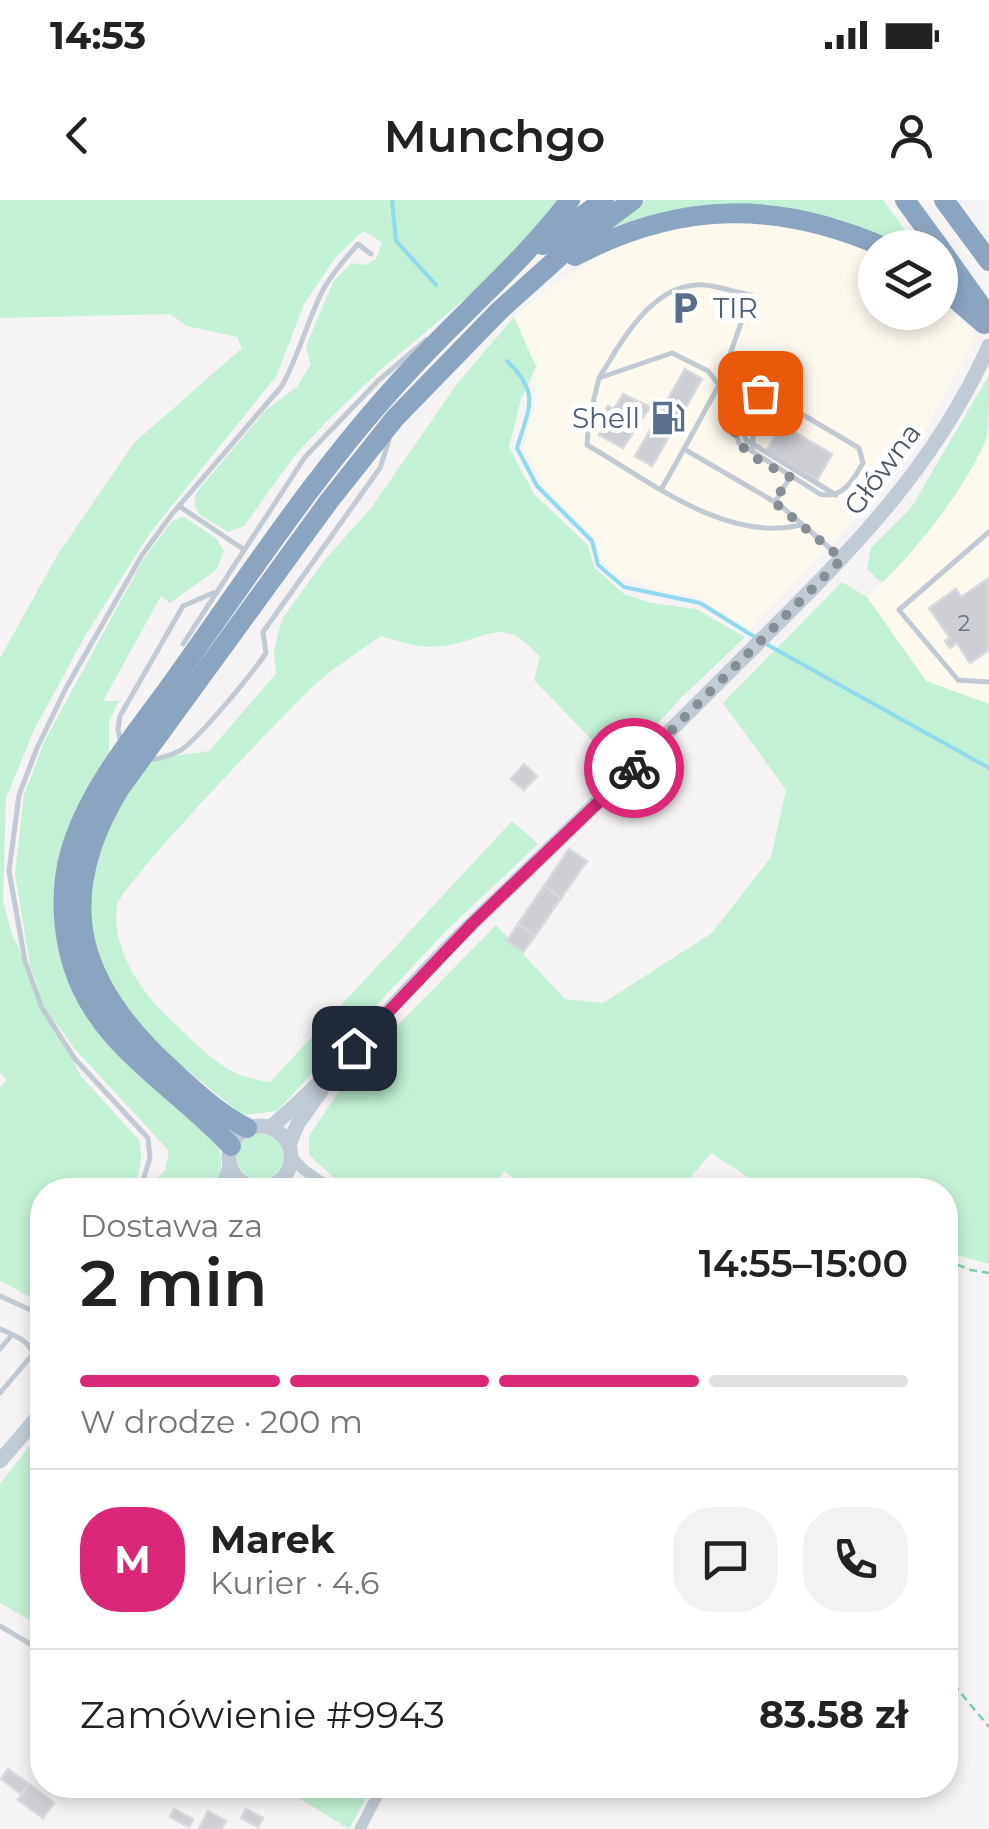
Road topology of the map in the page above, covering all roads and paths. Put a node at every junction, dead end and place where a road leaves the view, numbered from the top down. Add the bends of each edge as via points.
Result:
1 (570, 200) edge
2 (604, 200) edge
3 (633, 200) edge
4 (905, 200) edge
5 (944, 200) edge
6 (927, 230) edge
7 (858, 237) edge
8 (371, 254) dead end
9 (989, 261) edge
10 (510, 271) junction
11 (958, 273) edge
12 (535, 280) junction
13 (958, 301) edge
14 (989, 317) edge
15 (989, 328) edge
16 (427, 338) dead end
17 (989, 346) edge
18 (598, 378) junction
19 (719, 385) junction
20 (774, 397) junction
21 (753, 406) junction
22 (389, 440) dead end
23 (753, 447) junction
24 (684, 449) junction
25 (790, 477) junction
26 (662, 488) junction
27 (836, 495) junction
28 (774, 502) junction
29 (180, 506) junction
30 (801, 525) junction
31 (989, 532) edge
32 (243, 550) junction
33 (842, 559) junction
34 (216, 592) junction
35 (183, 644) dead end
36 (989, 682) edge
37 (120, 744) dead end
38 (148, 760) dead end
39 (334, 1071) junction
40 (247, 1128) junction
41 (271, 1128) junction
42 (290, 1151) junction
43 (230, 1156) junction
44 (144, 1178) edge
45 (225, 1178) edge
46 (239, 1178) edge
47 (281, 1178) edge
48 (316, 1178) edge
49 (958, 1264) edge
50 (989, 1273) edge
51 (0, 1296) edge
52 (30, 1310) edge
53 (0, 1329) edge
54 (12, 1335) junction
55 (30, 1346) edge
56 (0, 1349) edge
57 (30, 1358) edge
58 (0, 1393) edge
59 (30, 1426) edge
60 (0, 1461) edge
61 (0, 1626) edge
62 (30, 1644) edge
63 (958, 1690) edge
64 (989, 1727) edge
65 (376, 1798) edge
66 (360, 1829) edge

1 - 10 highway
2 - 10 highway
3 - 12 highway
4 - 6 highway
5 - 9 highway
7 - 12 highway via 810,217 716,210 616,234
8 - 29 lane via 358,244 324,286 281,387
10 - 43 highway via 338,451 114,764 69,855 67,938 93,1009
11 - 14 highway
12 - 40 highway via 432,377 346,480 120,788 87,858 85,941 114,1009 192,1088
13 - 15 highway
16 - 32 lane via 305,457
17 - 33 main road, Główna via 911,480
18 - 19 lane via 672,353 708,371
18 - 19 lane via 655,302 703,285 751,295
18 - 26 lane via 587,444
19 - 24 lane
20 - 21 lane
20 - 25 lane via 760,393 746,401 734,430 742,448
20 - 27 lane via 862,450 861,467
21 - 23 lane
21 - 23 lane via 742,428
22 - 38 lane via 380,468 263,632 266,653 255,669 185,748
23 - 27 lane
24 - 26 lane
24 - 28 lane
25 - 27 lane via 824,496
25 - 28 lane
26 - 30 lane via 733,525
28 - 30 lane
29 - 32 lane
29 - 44 lane via 142,555 36,748 19,795 9,871 25,961 42,1008 75,1059 148,1138
30 - 33 lane
31 - 36 lane via 899,610 958,680
32 - 34 lane
33 - 39 main road, Główna via 436,960
34 - 35 lane
34 - 37 lane via 183,606 120,716
39 - 41 main road
39 - 42 main road via 297,1125
40 - 41 main road
40 - 43 main road
41 - 42 main road
42 - 47 main road
42 - 48 street
43 - 45 main road
43 - 46 main road
49 - 50 path
51 - 52 lane
53 - 54 lane
54 - 55 lane
54 - 56 lane
57 - 58 lane
59 - 60 main road
61 - 62 lane
63 - 64 path
65 - 66 street

